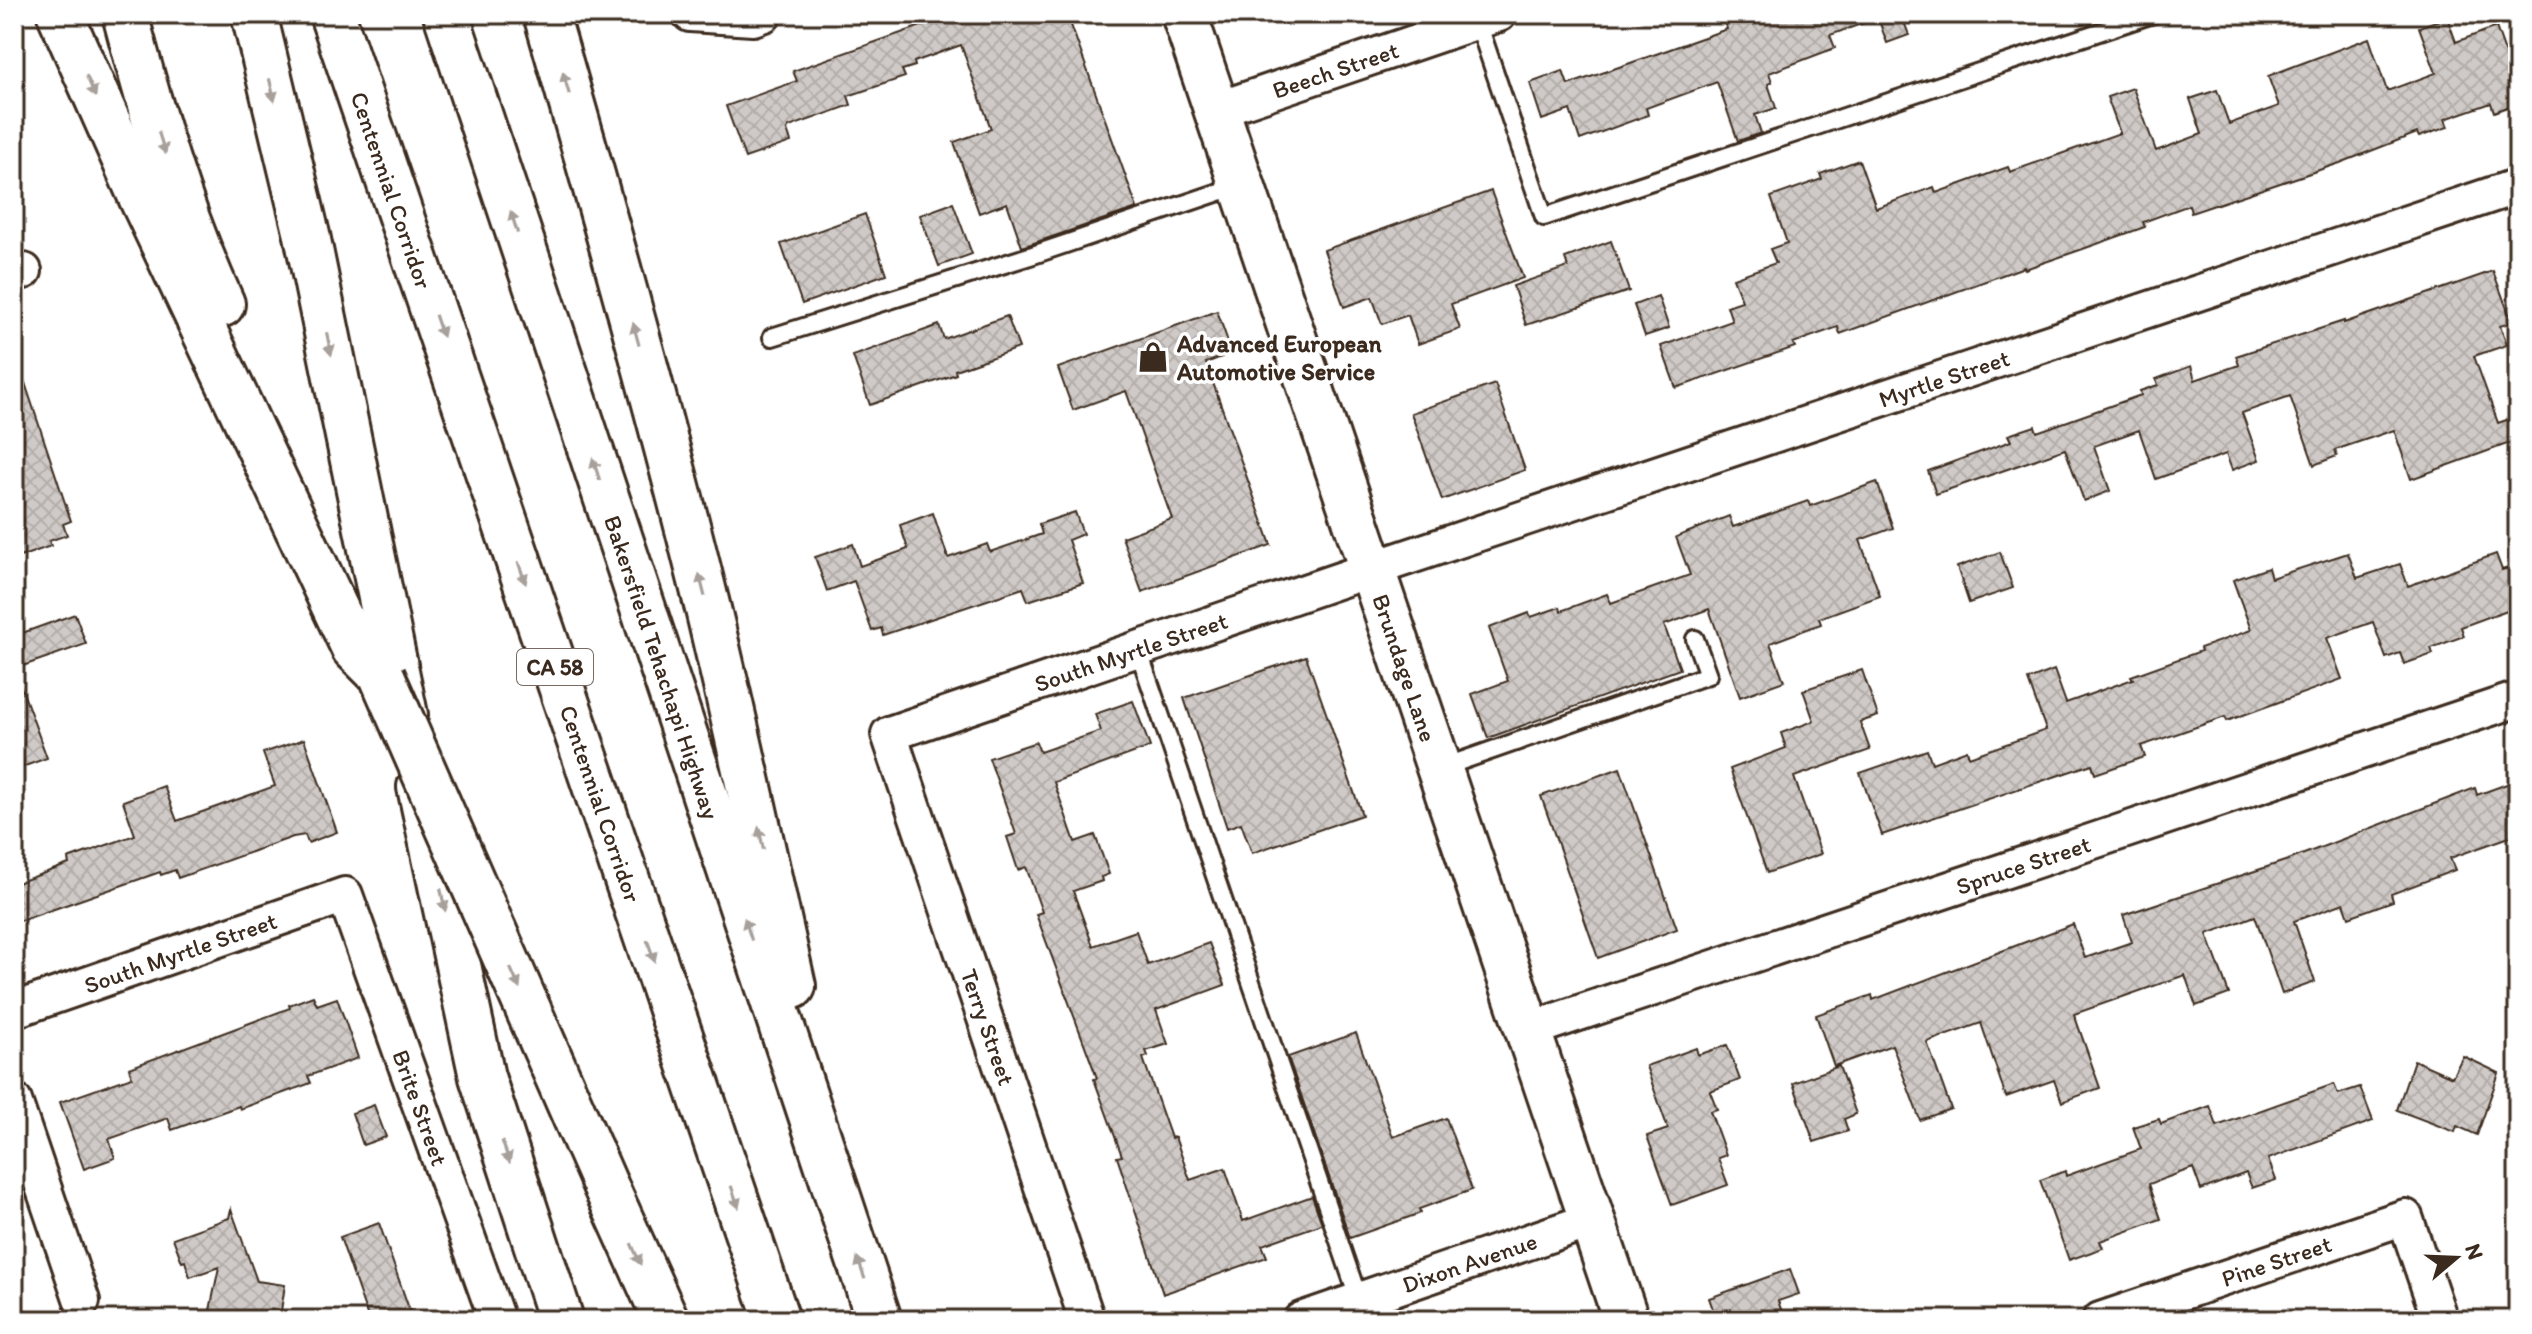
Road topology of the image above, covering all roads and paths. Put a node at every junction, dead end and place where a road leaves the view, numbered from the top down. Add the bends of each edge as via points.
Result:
1 (60, 14) edge
2 (125, 14) edge
3 (254, 14) edge
4 (332, 14) edge
5 (446, 14) edge
6 (546, 14) edge
7 (690, 14) edge
8 (764, 14) edge
9 (1184, 14) edge
10 (2153, 14) edge
11 (1484, 16) edge
12 (1216, 110) junction
13 (1241, 184) junction
14 (2518, 186) edge
15 (772, 337) dead end
16 (257, 410) junction
17 (1372, 569) junction
18 (1695, 639) dead end
19 (1138, 649) junction
20 (2518, 699) edge
21 (889, 734) joint
22 (1439, 768) junction
23 (345, 895) joint
24 (14, 1010) edge
25 (1528, 1030) junction
26 (14, 1101) edge
27 (843, 1215) junction
28 (1592, 1220) junction
29 (1359, 1300) junction
30 (82, 1301) dead end
31 (497, 1320) edge
32 (561, 1320) edge
33 (666, 1320) edge
34 (777, 1320) edge
35 (879, 1320) edge
36 (1087, 1320) edge
37 (1301, 1320) edge
38 (1626, 1320) edge
39 (2100, 1320) edge
40 (2440, 1320) edge

1 -> 16 main road via 143,201
2 -> 16 main road via 147,97
3 -> 32 main road via 307,235 482,1077
4 -> 34 main road, Centennial Corridor / CA 58
27 -> 5 main road, Bakersfield Tehachapi Highway
27 -> 6 main road via 704,592
7 - 8 street
9 - 12 main road, Brundage Lane
10 - 11 lane via 1544,217
11 - 12 street, Beech Street
12 - 13 main road, Brundage Lane
13 - 15 lane
13 - 17 main road, Brundage Lane
14 - 17 street, Myrtle Street
16 -> 33 main road, bridge via 373,640 382,676
17 - 19 street, South Myrtle Street
17 - 22 main road, Brundage Lane
18 - 22 lane via 1708,675
19 - 21 street, South Myrtle Street
19 - 29 lane
20 - 25 street, Spruce Street
21 - 36 street, Terry Street
22 - 25 main road, Brundage Lane
23 - 24 street, South Myrtle Street
23 - 31 street, Brite Street
25 - 28 main road, Brundage Lane
26 - 30 street
35 -> 27 main road, Bakersfield Tehachapi Highway
28 - 29 street, Dixon Avenue
28 - 38 main road, Brundage Lane
29 - 37 street, Dixon Avenue
39 - 40 street, Pine Street via 2405,1217

